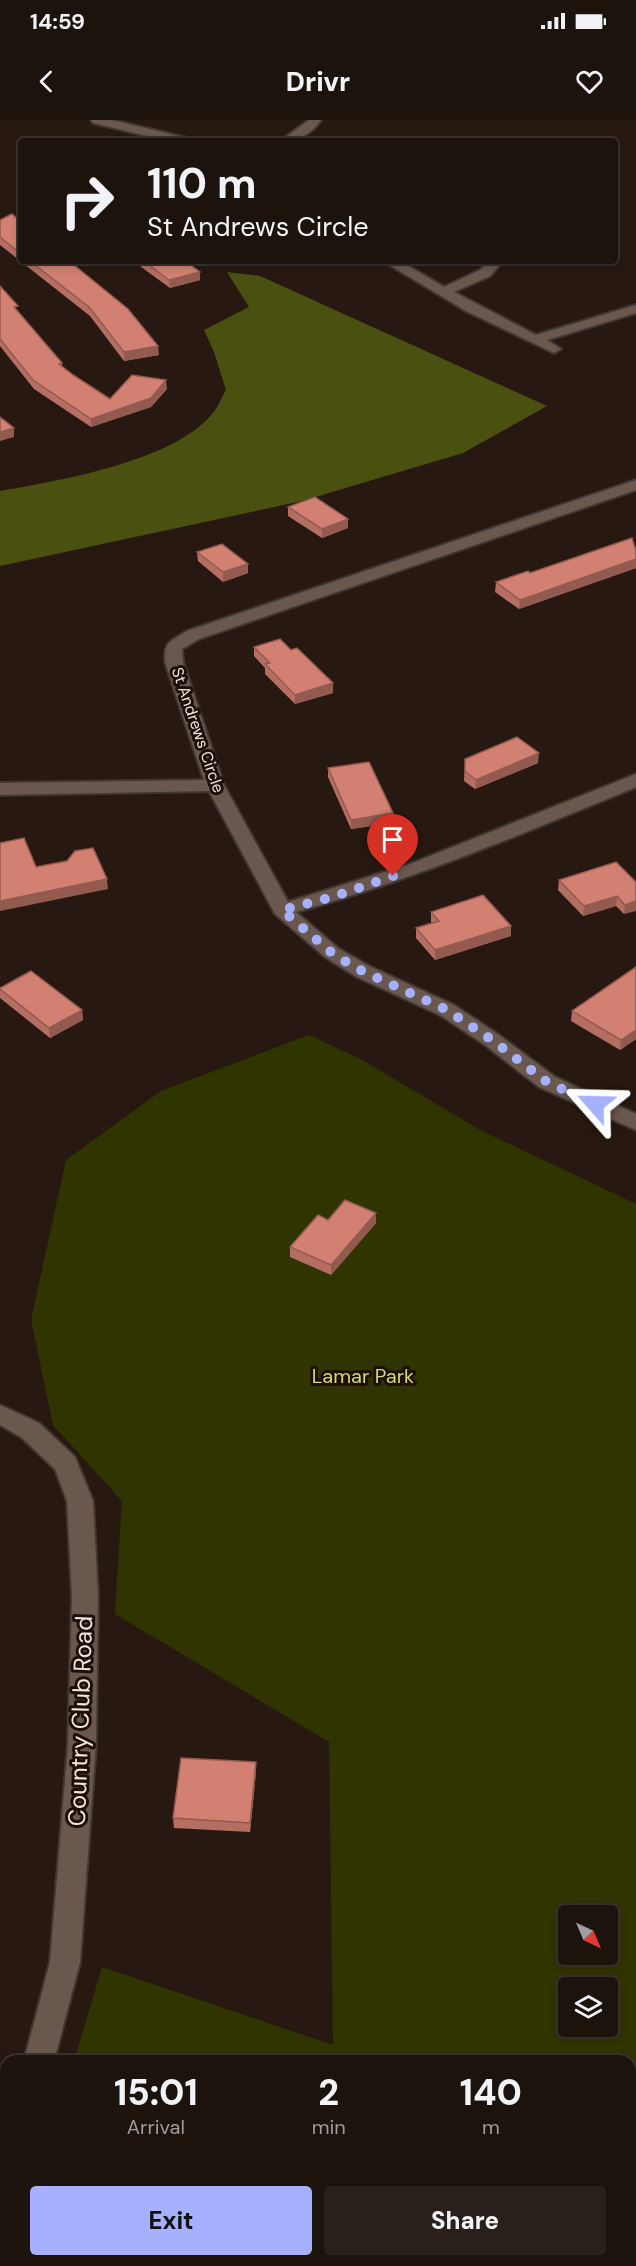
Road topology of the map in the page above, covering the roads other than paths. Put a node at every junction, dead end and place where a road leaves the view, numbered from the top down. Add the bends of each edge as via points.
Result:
1 (97, 120) edge
2 (315, 120) edge
3 (171, 138) edge
4 (291, 138) edge
5 (395, 264) edge
6 (493, 264) edge
7 (444, 292) junction
8 (636, 309) edge
9 (536, 339) junction
10 (554, 349) dead end
11 (636, 485) edge
12 (636, 780) edge
13 (215, 785) junction
14 (0, 789) edge
15 (282, 910) junction
16 (636, 1123) edge
17 (0, 1414) edge
18 (41, 2055) edge

1 - 3 street
2 - 4 street
5 - 7 street
6 - 7 street via 485,273
7 - 9 street
8 - 9 street
9 - 10 street
11 - 13 street, St Andrews Circle via 193,635 173,647 174,662
12 - 15 street via 444,858 333,897
13 - 14 street
13 - 15 street, St Andrews Circle
15 - 16 street via 332,953 447,1010 547,1082
17 - 18 street, Country Club Road via 30,1430 66,1464 80,1501 86,1596 82,1744 65,1962

